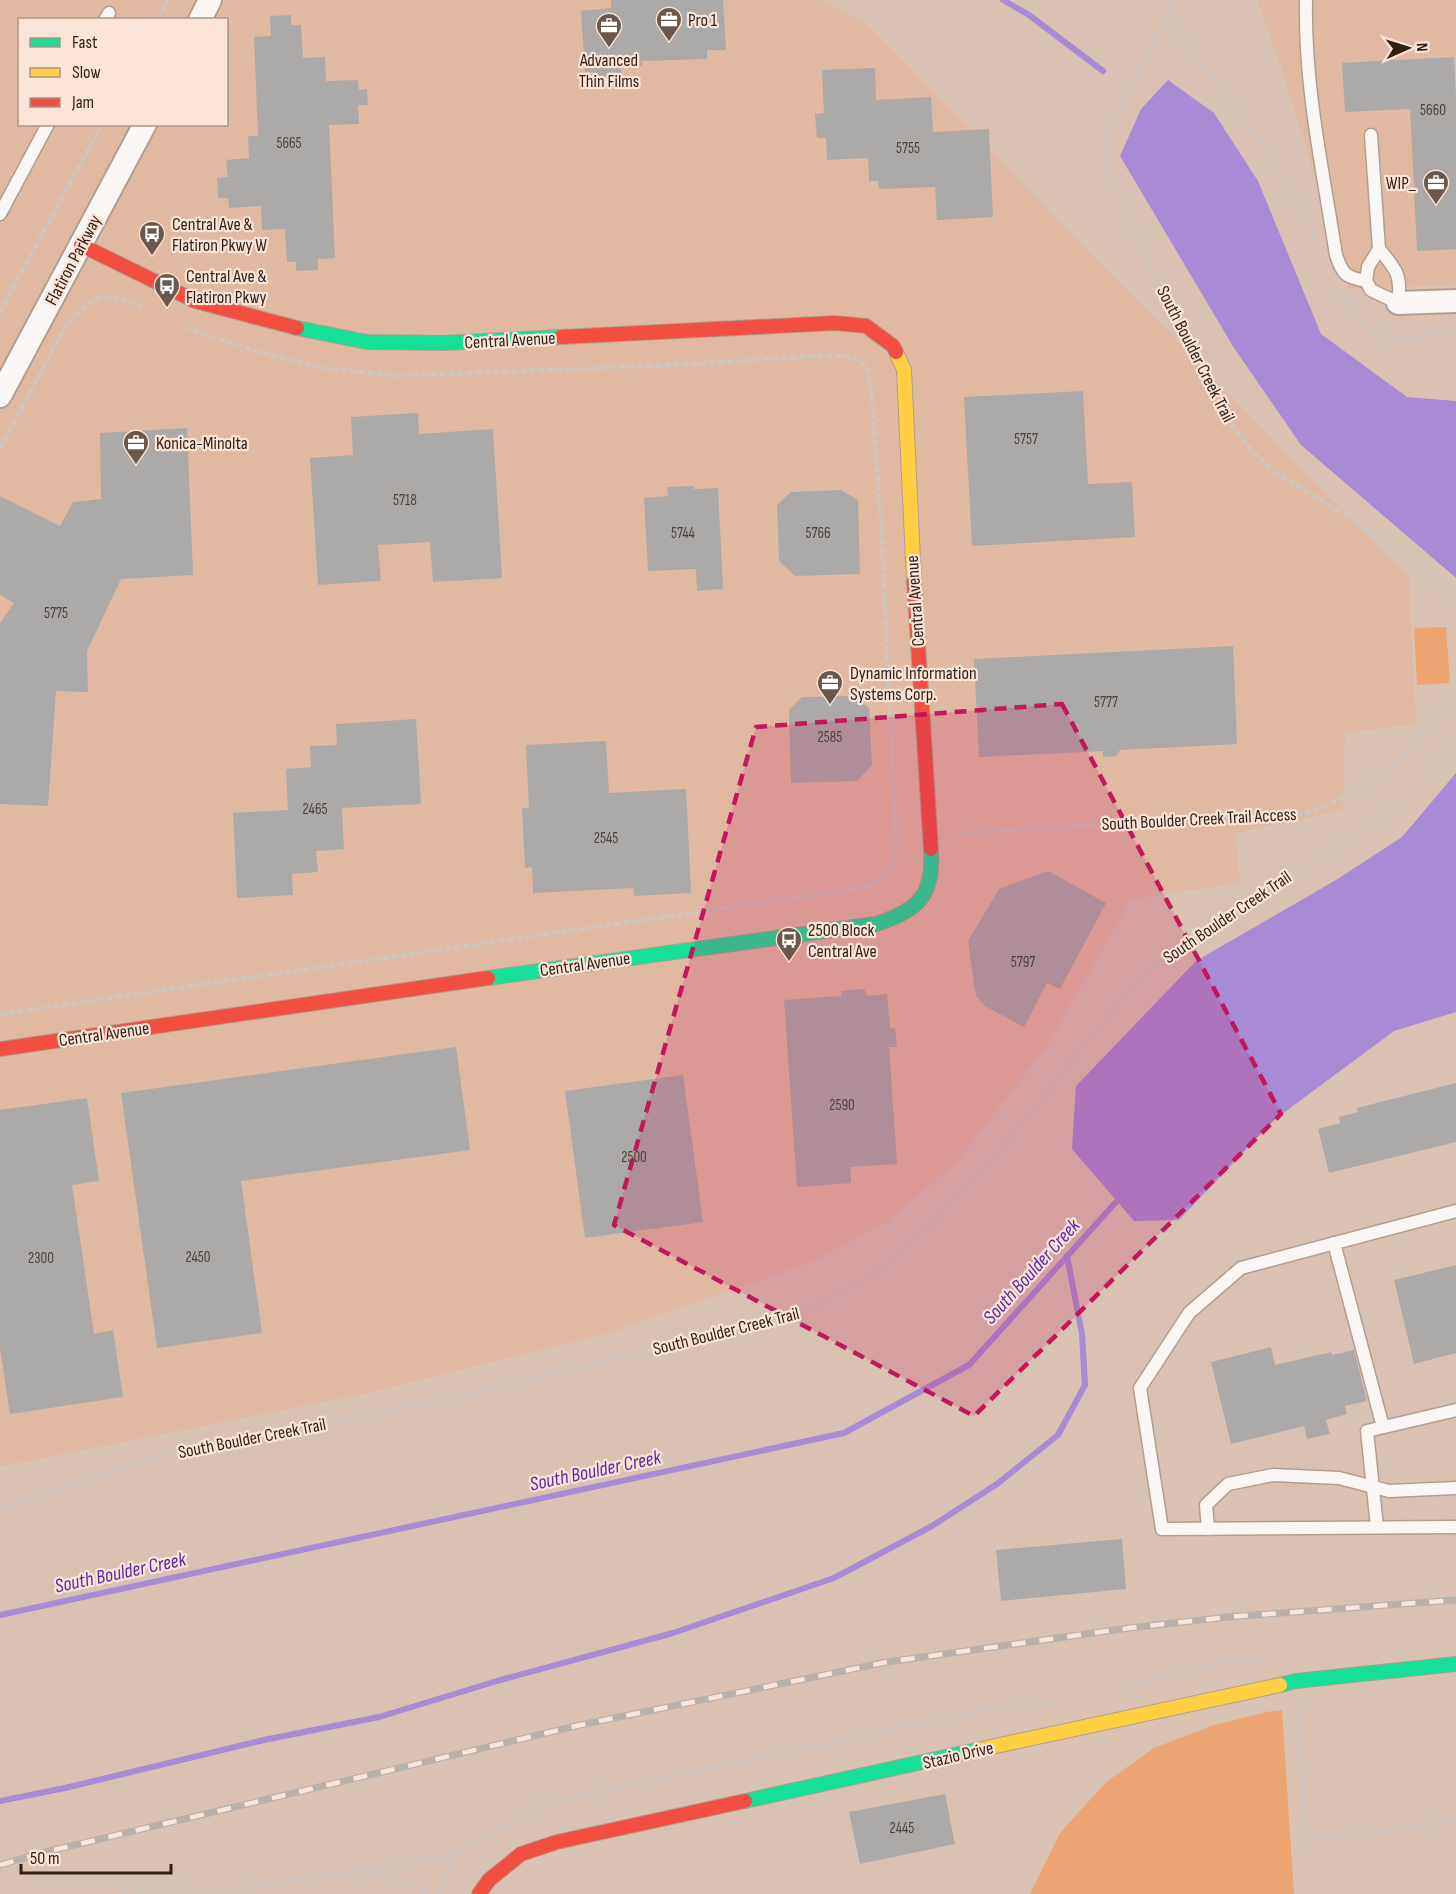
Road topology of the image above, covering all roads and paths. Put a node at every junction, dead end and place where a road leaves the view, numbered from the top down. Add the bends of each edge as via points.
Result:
1 (168, 0) edge
2 (210, 0) edge
3 (1170, 0) edge
4 (1306, 0) edge
5 (159, 18) edge
6 (201, 18) edge
7 (1166, 21) junction
8 (47, 126) edge
9 (101, 126) edge
10 (144, 126) edge
11 (1371, 135) dead end
12 (0, 214) edge
13 (81, 245) junction
14 (1318, 245) dead end
15 (1379, 249) junction
16 (1366, 281) junction
17 (1338, 285) dead end
18 (1456, 301) edge
19 (1398, 303) junction
20 (148, 309) dead end
21 (0, 312) edge
22 (185, 327) dead end
23 (1456, 330) edge
24 (0, 396) edge
25 (0, 448) edge
26 (1456, 602) edge
27 (1456, 693) edge
28 (1456, 731) edge
29 (931, 835) junction
30 (896, 839) junction
31 (0, 1014) edge
32 (0, 1049) edge
33 (1456, 1211) edge
34 (1334, 1243) junction
35 (1456, 1410) edge
36 (1383, 1427) junction
37 (1373, 1486) junction
38 (1456, 1488) edge
39 (0, 1508) edge
40 (1377, 1527) junction
41 (1456, 1527) edge
42 (1208, 1528) junction
43 (1456, 1664) edge
44 (457, 1853) dead end
45 (120, 1894) edge
46 (428, 1894) edge
47 (437, 1894) edge
48 (479, 1894) edge

1 - 5 path
2 - 6 street
3 - 7 path, South Boulder Creek Trail
4 - 16 lane via 1311,99 1336,255 1349,278
7 - 14 path via 1219,83 1262,144
7 - 26 path, South Boulder Creek Trail via 1122,102 1106,138 1105,157 1109,175 1227,419 1273,471 1417,563
8 - 12 lane
9 - 21 path
10 - 13 street, Flatiron Parkway
11 - 15 lane
13 - 24 street, Flatiron Parkway
13 - 29 street, Central Avenue via 195,301 291,327 367,342 444,343 835,323 866,326 893,346 904,370
15 - 16 lane via 1368,267
15 - 19 lane via 1399,276
16 - 19 lane via 1371,290
17 - 23 path via 1361,324 1380,336
18 - 19 street
20 - 25 path via 103,296 87,304 66,325
22 - 30 path via 318,367 395,376 831,355 854,358 866,365 881,522
27 - 29 path, South Boulder Creek Trail Access via 1408,751 1366,788 1309,813
28 - 39 path, South Boulder Creek Trail via 1439,761 1380,820 1198,932 1145,974 986,1168 929,1227 870,1277 835,1297 800,1314 760,1326 488,1391 134,1462
29 - 30 path, South Boulder Creek Trail Access
29 - 32 street, Central Avenue via 932,867 927,890 919,903 908,914 876,924
30 - 31 path via 894,867 883,880 863,888
33 - 34 lane
34 - 36 lane
34 - 42 lane via 1241,1268 1189,1313 1140,1388 1162,1529
35 - 36 lane
36 - 37 lane via 1367,1431
37 - 38 lane via 1389,1491
37 - 40 lane
37 - 42 lane via 1339,1478 1273,1475 1228,1484 1206,1505
40 - 41 lane
40 - 42 lane
43 - 48 street, Stazio Drive via 1296,1681 557,1842 521,1854 489,1880
44 - 47 path
45 - 46 path via 165,1887 230,1890 361,1870

